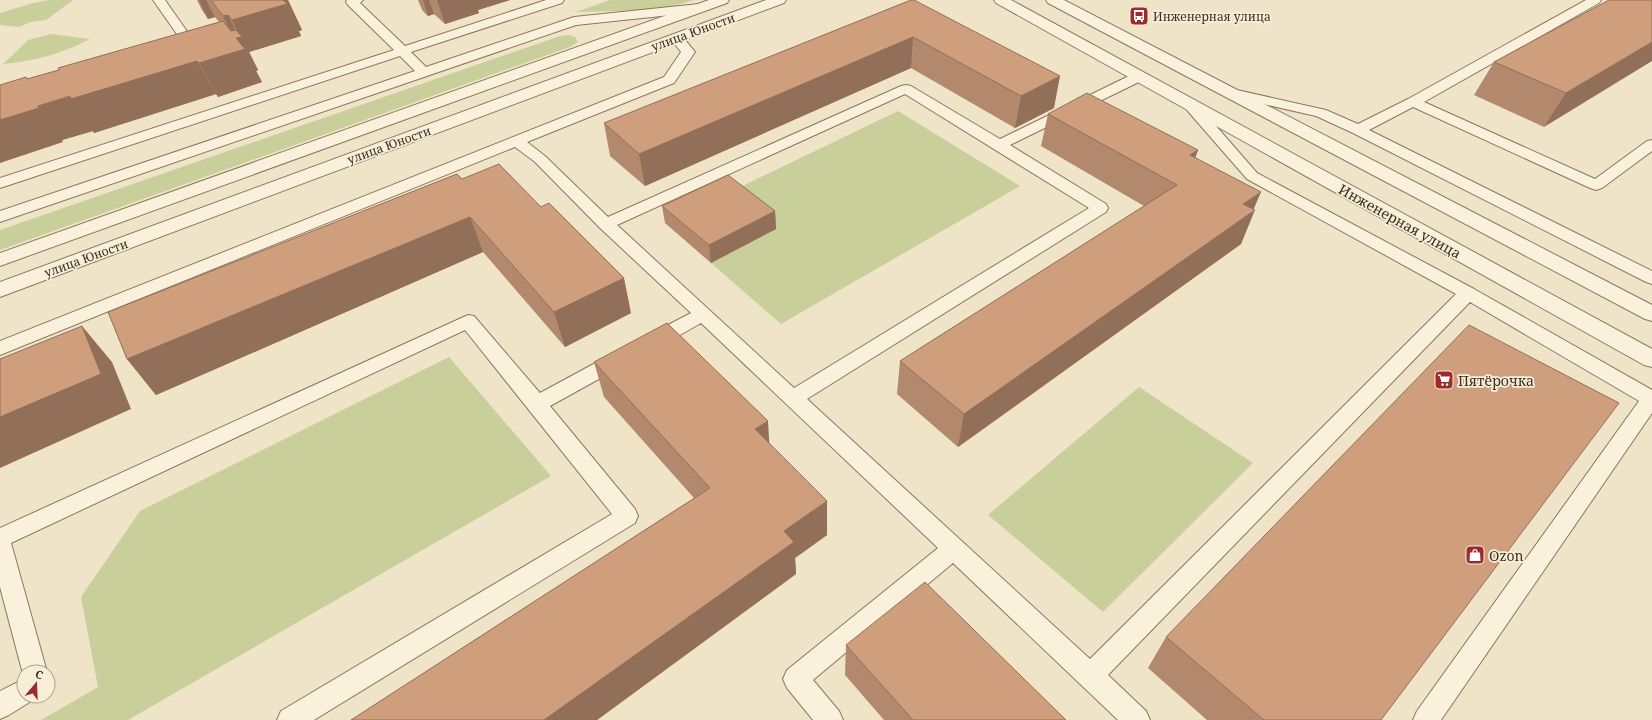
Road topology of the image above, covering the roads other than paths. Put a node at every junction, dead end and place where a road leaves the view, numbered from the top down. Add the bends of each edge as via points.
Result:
1 (159, 0) edge
2 (558, 0) edge
3 (722, 0) edge
4 (779, 0) edge
5 (1001, 0) edge
6 (1053, 0) edge
7 (1595, 0) edge
8 (353, 1) edge
9 (699, 8) junction
10 (676, 38) junction
11 (402, 51) junction
12 (164, 59) edge
13 (425, 73) junction
14 (1138, 76) junction
15 (1228, 92) junction
16 (1412, 102) junction
17 (1191, 106) junction
18 (1358, 130) junction
19 (518, 142) junction
20 (1652, 144) edge
21 (999, 145) junction
22 (0, 182) edge
23 (0, 217) edge
24 (606, 224) junction
25 (0, 260) edge
26 (1652, 278) edge
27 (0, 290) edge
28 (1468, 293) junction
29 (702, 314) junction
30 (1652, 314) edge
31 (0, 348) edge
32 (1652, 360) edge
33 (793, 398) junction
34 (1652, 399) edge
35 (537, 404) junction
36 (0, 538) edge
37 (0, 543) edge
38 (953, 549) junction
39 (32, 664) edge
40 (1090, 676) junction
41 (16, 696) edge
42 (0, 706) edge
43 (290, 720) edge
44 (830, 720) edge
45 (1137, 720) edge
46 (1426, 720) edge

1 - 12 lane via 187,40 182,49
2 - 11 lane
3 - 9 street, улица Юности
4 - 10 street, улица Юности
5 - 14 street, Инженерная улица
6 - 15 street
7 - 16 lane
8 - 11 lane
9 - 13 lane via 574,21
9 - 25 street, улица Юности
10 - 19 lane via 688,52 669,80
10 - 27 street, улица Юности
11 - 13 lane
11 - 22 lane
13 - 23 lane
14 - 17 street, Инженерная улица
14 - 21 lane
15 - 18 lane via 1321,113
15 - 30 street
16 - 18 lane
16 - 20 lane via 1596,185
17 - 28 lane via 1252,176
17 - 32 street, Инженерная улица
18 - 26 lane
19 - 24 lane via 540,159
19 - 31 lane
21 - 24 lane via 906,88
21 - 33 lane via 1100,208
24 - 29 lane
28 - 34 lane
28 - 40 lane
29 - 33 lane
29 - 35 lane
33 - 38 lane
34 - 46 lane
35 - 36 lane via 468,321
35 - 43 lane via 628,516
37 - 39 lane
38 - 40 lane
38 - 44 lane via 796,679
40 - 45 lane
41 - 42 lane

